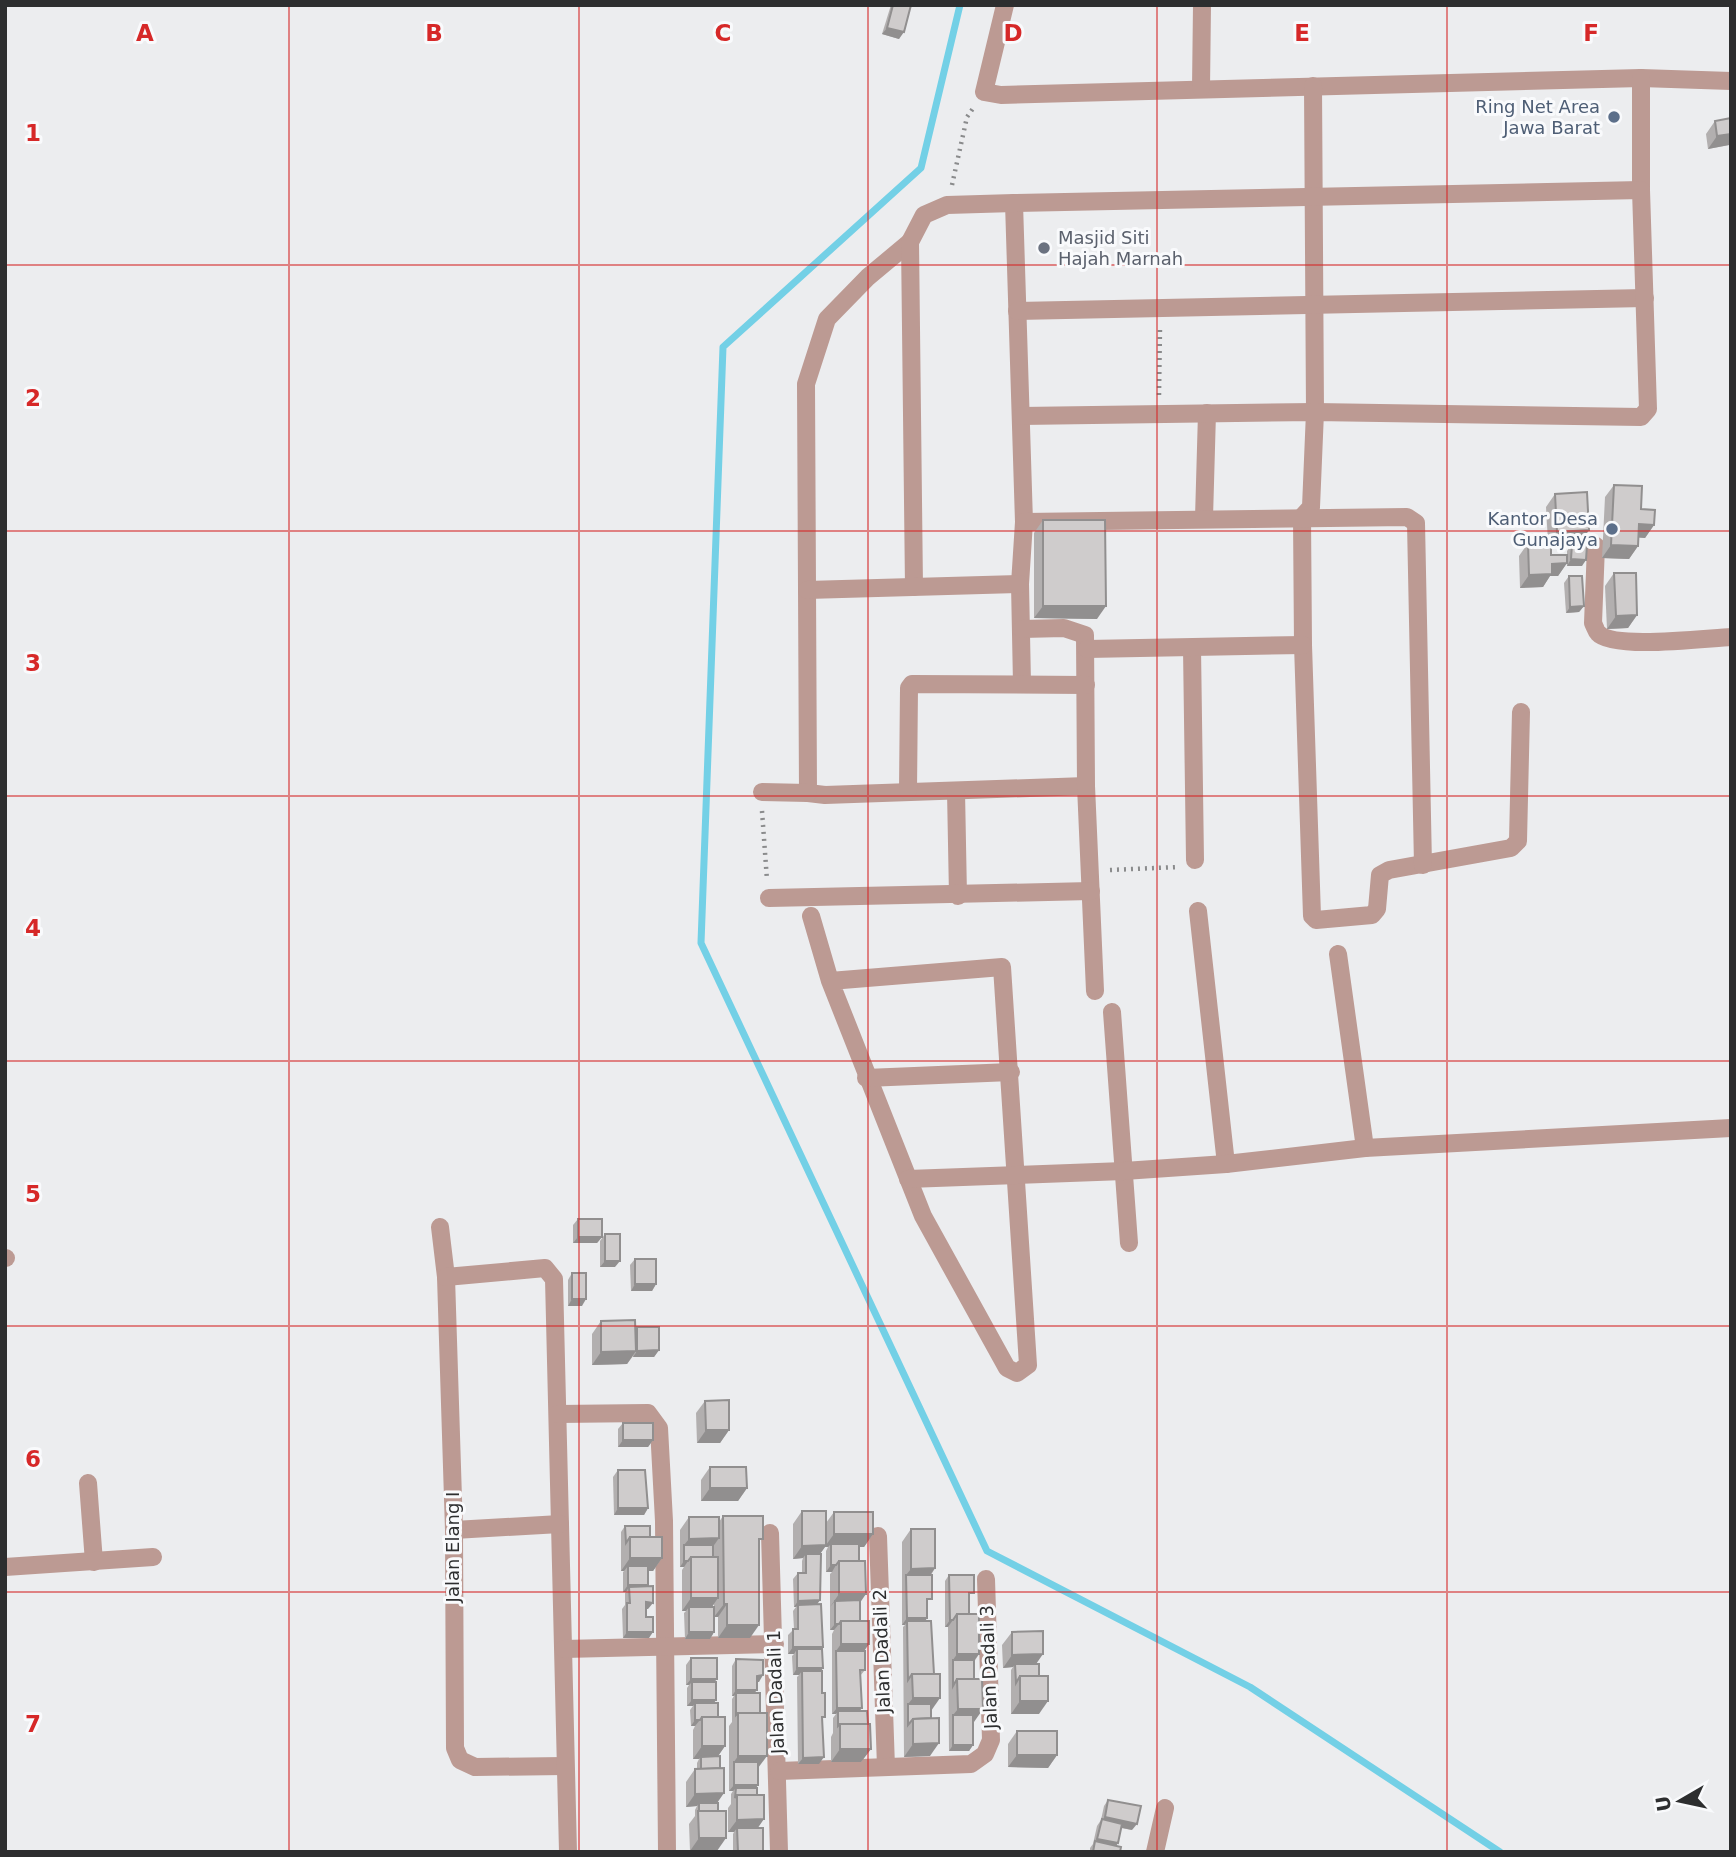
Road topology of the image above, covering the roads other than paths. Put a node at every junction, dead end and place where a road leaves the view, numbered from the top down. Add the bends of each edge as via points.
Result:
1 (1005, 5) edge
2 (1202, 5) edge
3 (1641, 78) junction
4 (1731, 81) edge
5 (1313, 86) junction
6 (1201, 88) junction
7 (1641, 190) junction
8 (1312, 198) junction
9 (1014, 203) junction
10 (910, 242) junction
11 (1645, 298) junction
12 (1314, 304) junction
13 (1017, 311) junction
14 (1315, 412) junction
15 (1207, 413) junction
16 (1021, 416) junction
17 (1302, 517) junction
18 (1204, 518) junction
19 (1024, 522) junction
20 (1595, 546) dead end
21 (1020, 584) junction
22 (914, 587) junction
23 (807, 590) junction
24 (1021, 629) junction
25 (1731, 637) edge
26 (1303, 645) junction
27 (1192, 648) junction
28 (1087, 649) junction
29 (1022, 684) junction
30 (1086, 685) junction
31 (1521, 712) dead end
32 (1086, 786) junction
33 (908, 791) junction
34 (956, 791) junction
35 (762, 792) road end
36 (808, 793) junction
37 (1195, 860) road end
38 (1423, 865) junction
39 (1091, 891) junction
40 (958, 896) junction
41 (769, 898) road end
42 (1198, 911) dead end
43 (811, 916) dead end
44 (1338, 954) dead end
45 (830, 981) junction
46 (1095, 991) dead end
47 (1112, 1012) dead end
48 (1011, 1073) junction
49 (866, 1077) junction
50 (1731, 1128) edge
51 (1365, 1148) junction
52 (1226, 1164) junction
53 (1124, 1171) junction
54 (1018, 1177) junction
55 (908, 1179) junction
56 (440, 1227) dead end
57 (1129, 1243) dead end
58 (446, 1277) junction
59 (558, 1414) junction
60 (88, 1483) dead end
61 (560, 1524) junction
62 (454, 1530) junction
63 (770, 1533) dead end
64 (878, 1536) dead end
65 (153, 1557) dead end
66 (94, 1562) junction
67 (5, 1567) edge
68 (986, 1579) dead end
69 (775, 1644) junction
70 (667, 1647) junction
71 (564, 1649) junction
72 (564, 1766) junction
73 (886, 1767) junction
74 (779, 1771) junction
75 (1165, 1808) dead end
76 (568, 1852) edge
77 (667, 1852) edge
78 (779, 1852) edge
79 (1155, 1852) edge

1 - 6 street via 984,92 1014,95
2 - 6 street
3 - 4 street
3 - 5 street
3 - 7 street
5 - 6 street
5 - 8 street
7 - 8 street
7 - 11 street
8 - 9 street
8 - 12 street
9 - 10 street via 947,205 924,215
9 - 13 street
10 - 22 street
10 - 23 street via 827,319 813,356 806,384
11 - 12 street
11 - 14 street via 1648,408 1641,417
12 - 13 street
12 - 14 street
13 - 16 street
14 - 15 street
14 - 17 street via 1311,507
15 - 16 street
15 - 18 street
16 - 19 street
17 - 18 street
17 - 26 street
17 - 38 street via 1407,517 1416,523
18 - 19 street
19 - 21 street
20 - 25 street via 1593,624 1606,639 1647,643
21 - 22 street
21 - 24 street
22 - 23 street
23 - 36 street
24 - 28 street via 1076,630 1085,635
24 - 29 street
26 - 27 street
26 - 38 street via 1312,916 1317,920 1372,915 1377,909 1380,876 1389,870
27 - 28 street
27 - 37 street
28 - 30 street
29 - 30 street
29 - 33 street via 912,684
30 - 32 street
31 - 38 street via 1518,841 1503,852
32 - 34 street
32 - 39 street
33 - 34 street
33 - 36 street
34 - 40 street
35 - 36 street
39 - 40 street
39 - 46 street
40 - 41 street
42 - 52 street
43 - 45 street
44 - 51 street
45 - 48 street via 1002,967
45 - 49 street
47 - 53 street
48 - 49 street
48 - 54 street
49 - 55 street
50 - 51 street
51 - 52 street
52 - 53 street
53 - 54 street
53 - 57 street
54 - 55 street
54 - 55 street via 1028,1365 1017,1373 1007,1368 923,1216
56 - 58 street, Jalan Elang I
58 - 59 street via 545,1268 551,1273
58 - 62 street, Jalan Elang I
59 - 61 street
59 - 70 street via 648,1413 659,1428
60 - 66 street
61 - 62 street
61 - 71 street
62 - 72 street, Jalan Elang I via 455,1748 460,1760 485,1768
63 - 69 street, Jalan Dadali 1
64 - 73 street, Jalan Dadali 2
65 - 66 street
66 - 67 street
68 - 73 street, Jalan Dadali 3 via 991,1740 985,1754 971,1764
69 - 70 street
69 - 74 street, Jalan Dadali 1
70 - 71 street
70 - 77 street
71 - 72 street
72 - 76 street
73 - 74 street
74 - 78 street, Jalan Dadali 1
75 - 79 street

